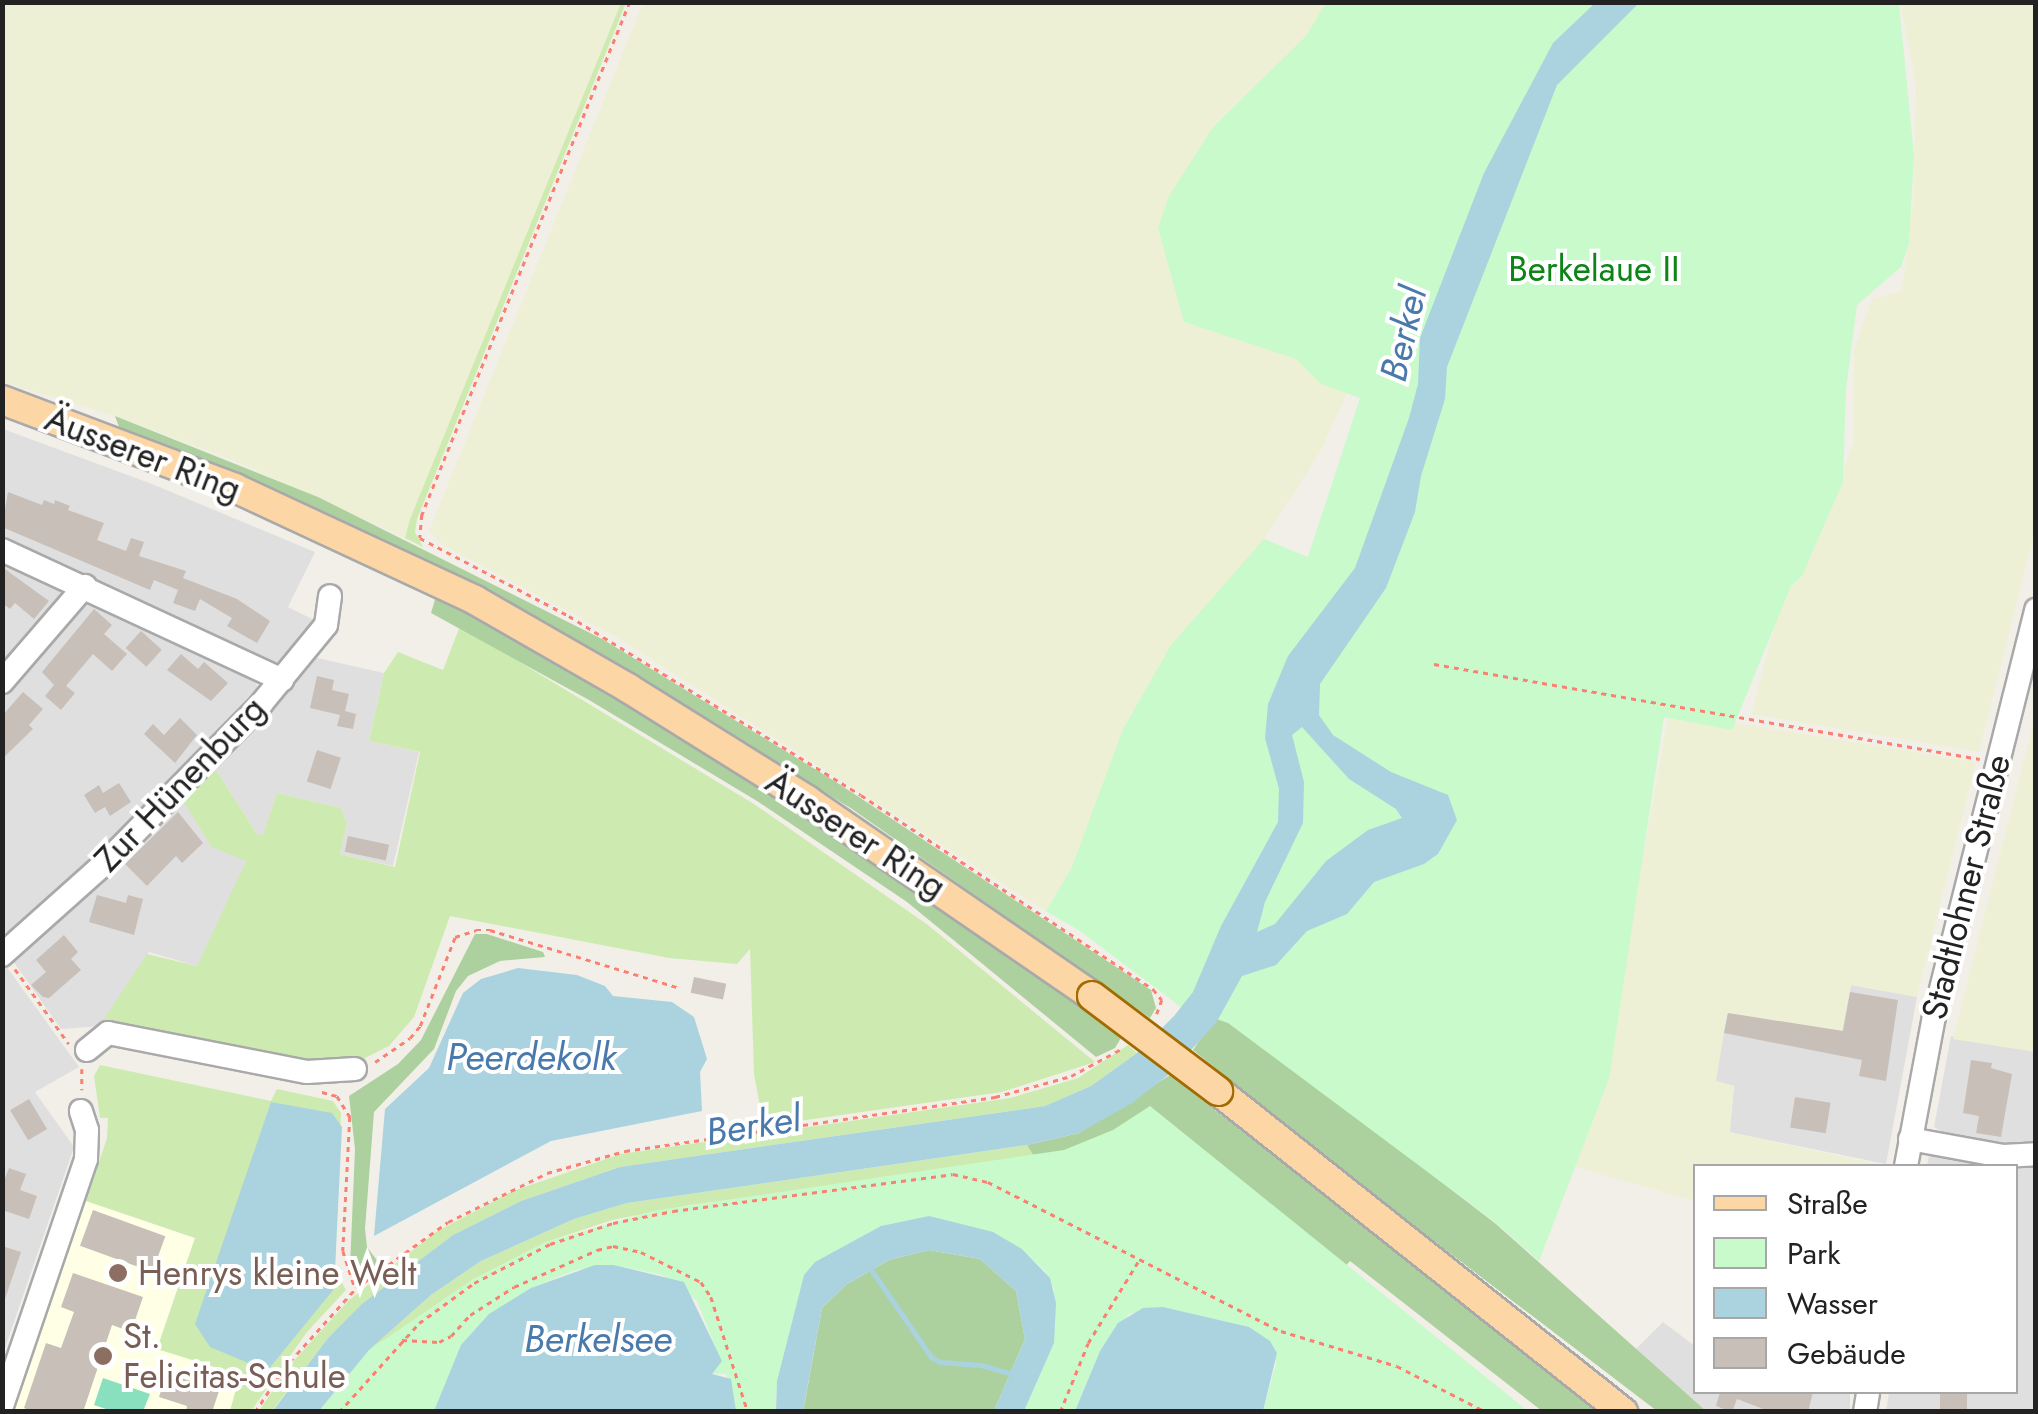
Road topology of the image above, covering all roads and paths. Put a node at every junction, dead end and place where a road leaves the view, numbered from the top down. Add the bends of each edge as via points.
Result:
1 (630, 2) edge
2 (2, 400) edge
3 (2, 550) edge
4 (85, 586) junction
5 (330, 596) dead end
6 (2036, 610) edge
7 (1434, 664) dead end
8 (282, 680) junction
9 (2, 682) edge
10 (1996, 762) junction
11 (3, 954) edge
12 (680, 988) dead end
13 (1150, 1022) dead end
14 (1126, 1045) dead end
15 (81, 1051) junction
16 (355, 1069) joint
17 (307, 1089) dead end
18 (81, 1110) joint
19 (1910, 1140) junction
20 (2036, 1154) edge
21 (1906, 1164) edge
22 (1140, 1259) junction
23 (356, 1288) junction
24 (401, 1340) junction
25 (2, 1406) edge
26 (255, 1412) edge
27 (339, 1412) edge
28 (748, 1412) edge
29 (1060, 1412) edge
30 (1486, 1412) edge
31 (1622, 1412) edge

1 - 13 path via 422,515 424,544 569,616 861,795 1153,989 1162,1010
2 - 31 main road, Äusserer Ring, bridge via 235,488 475,600 778,781 1092,996
3 - 4 street
4 - 8 street
4 - 9 street
5 - 8 street, Zur Hünenburg via 326,625
6 - 10 street, Stadtlohner Straße
7 - 10 path
8 - 11 street, Zur Hünenburg via 105,863
10 - 19 street, Stadtlohner Straße
11 - 15 path
12 - 16 path via 476,930 456,937 410,1038
14 - 23 path via 1070,1076 995,1097 583,1161 482,1203 418,1240
15 - 16 street via 108,1033 307,1072
15 - 18 path
17 - 23 path via 338,1096 350,1117 343,1251
18 - 25 street via 86,1158
19 - 20 street via 2003,1156
19 - 21 street, Stadtlohner Straße
22 - 24 path via 988,1182 936,1175 673,1211 582,1232 474,1283
22 - 29 path via 1088,1343
22 - 30 path via 1281,1331 1397,1366
23 - 26 path via 283,1369
24 - 27 path
24 - 28 path via 439,1342 514,1287 613,1246 641,1252 701,1282

